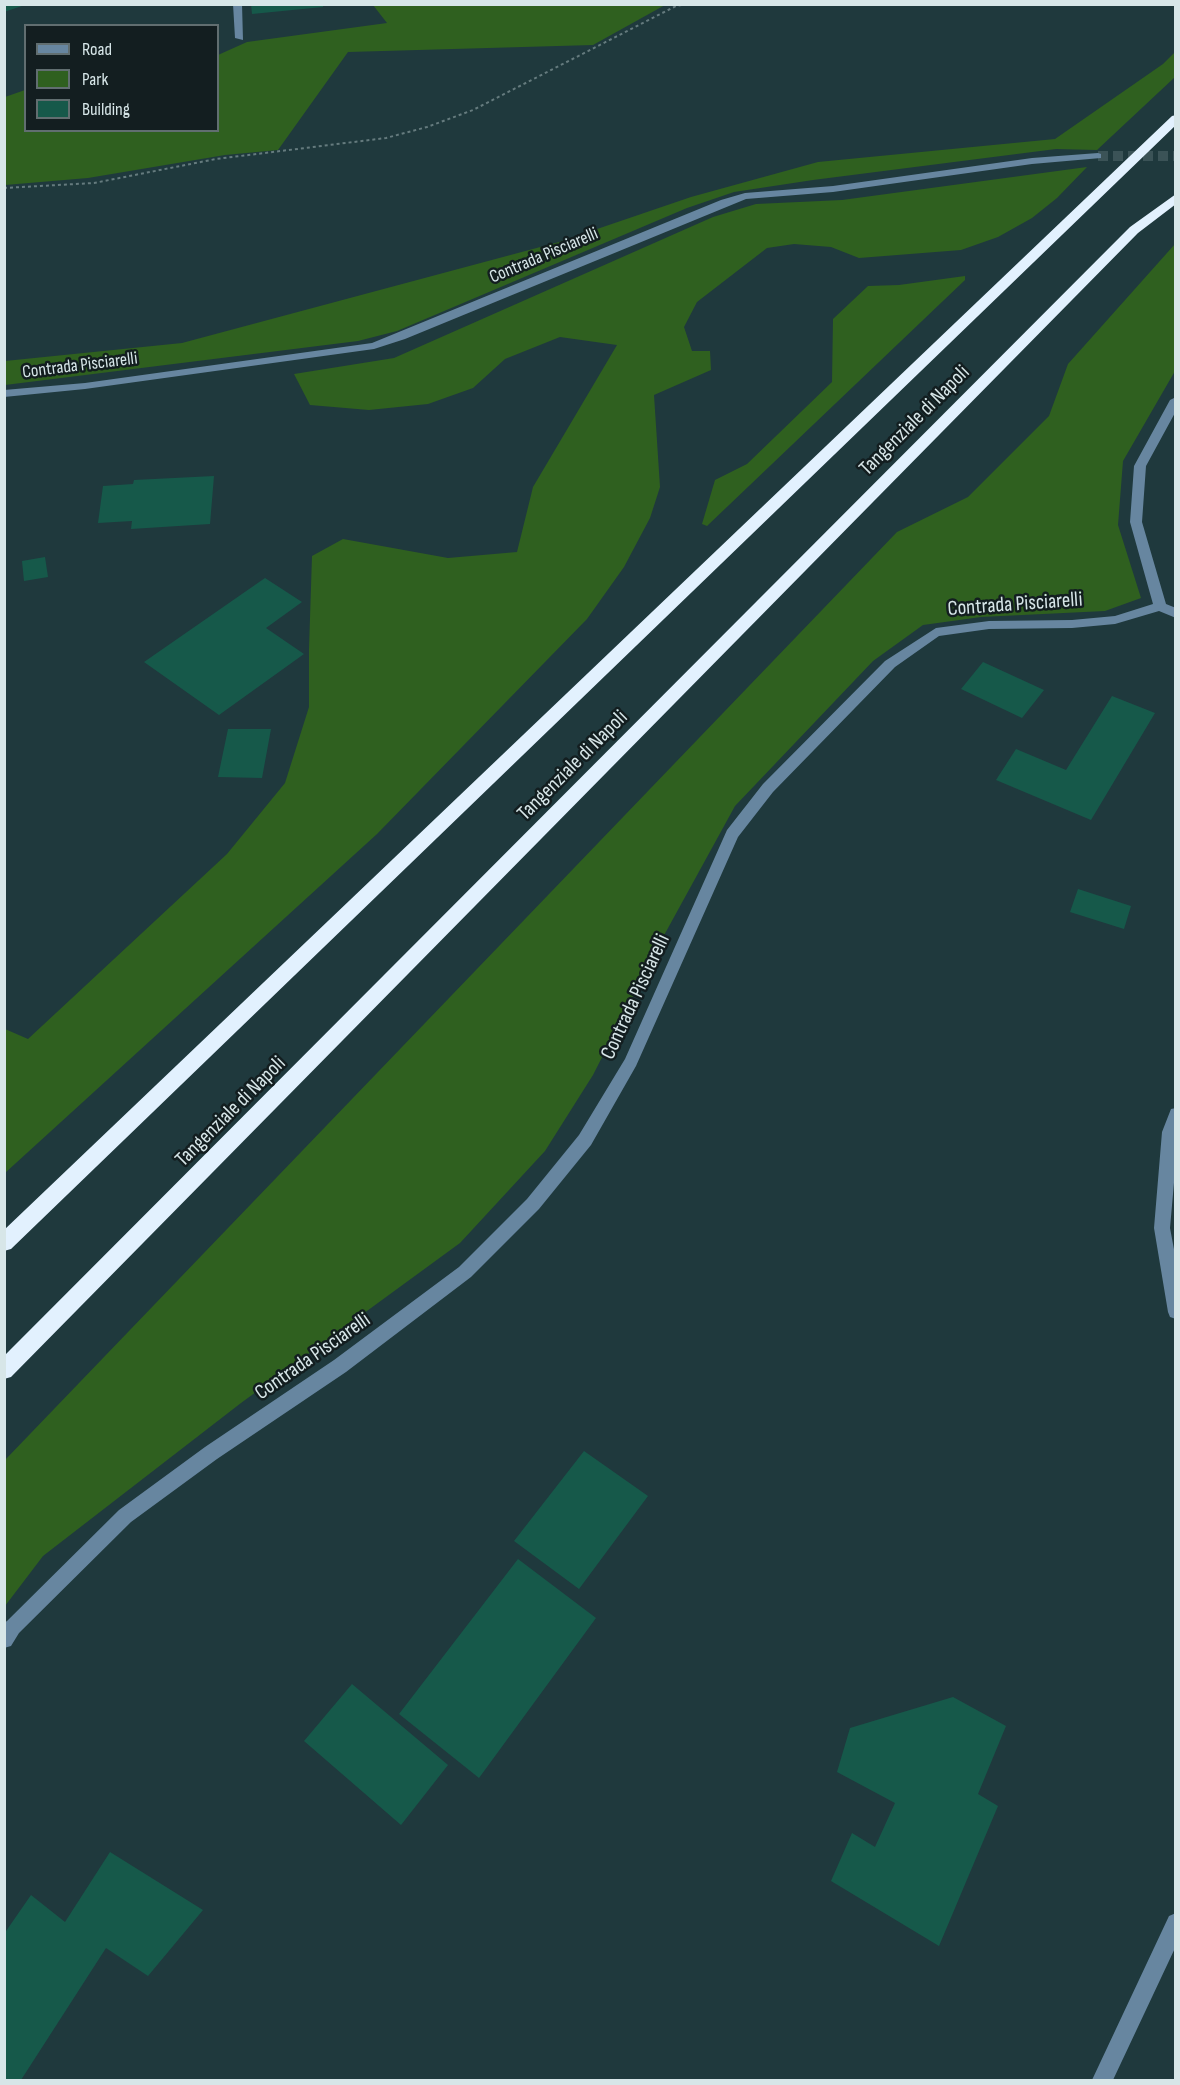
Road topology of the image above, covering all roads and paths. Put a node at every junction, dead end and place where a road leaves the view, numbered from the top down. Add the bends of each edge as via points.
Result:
1 (237, 4) edge
2 (687, 4) edge
3 (676, 5) edge
4 (240, 38) dead end
5 (1176, 118) edge
6 (1098, 156) tunnel mouth
7 (4, 188) edge
8 (1176, 198) edge
9 (4, 394) edge
10 (1176, 400) edge
11 (1160, 606) junction
12 (1176, 614) edge
13 (1176, 1114) edge
14 (4, 1243) edge
15 (1176, 1312) edge
16 (4, 1370) edge
17 (4, 1639) edge
18 (1176, 1923) edge
19 (1102, 2080) edge

1 - 4 street
2 - 3 path
3 - 7 path via 473,110 427,127 386,138 216,159 94,183
5 - 14 highway, Tangenziale di Napoli
6 - 9 street, Contrada Pisciarelli via 1032,161 833,189 745,195 374,346
8 - 16 highway, Tangenziale di Napoli via 1117,248
10 - 11 street via 1140,466 1136,522
11 - 12 street
11 - 17 street, Contrada Pisciarelli via 1115,620 988,625 936,632 890,664 768,788 732,834 631,1062 585,1140 533,1204 465,1272 340,1366 211,1452 125,1516
13 - 15 street via 1170,1132 1161,1228
18 - 19 street

